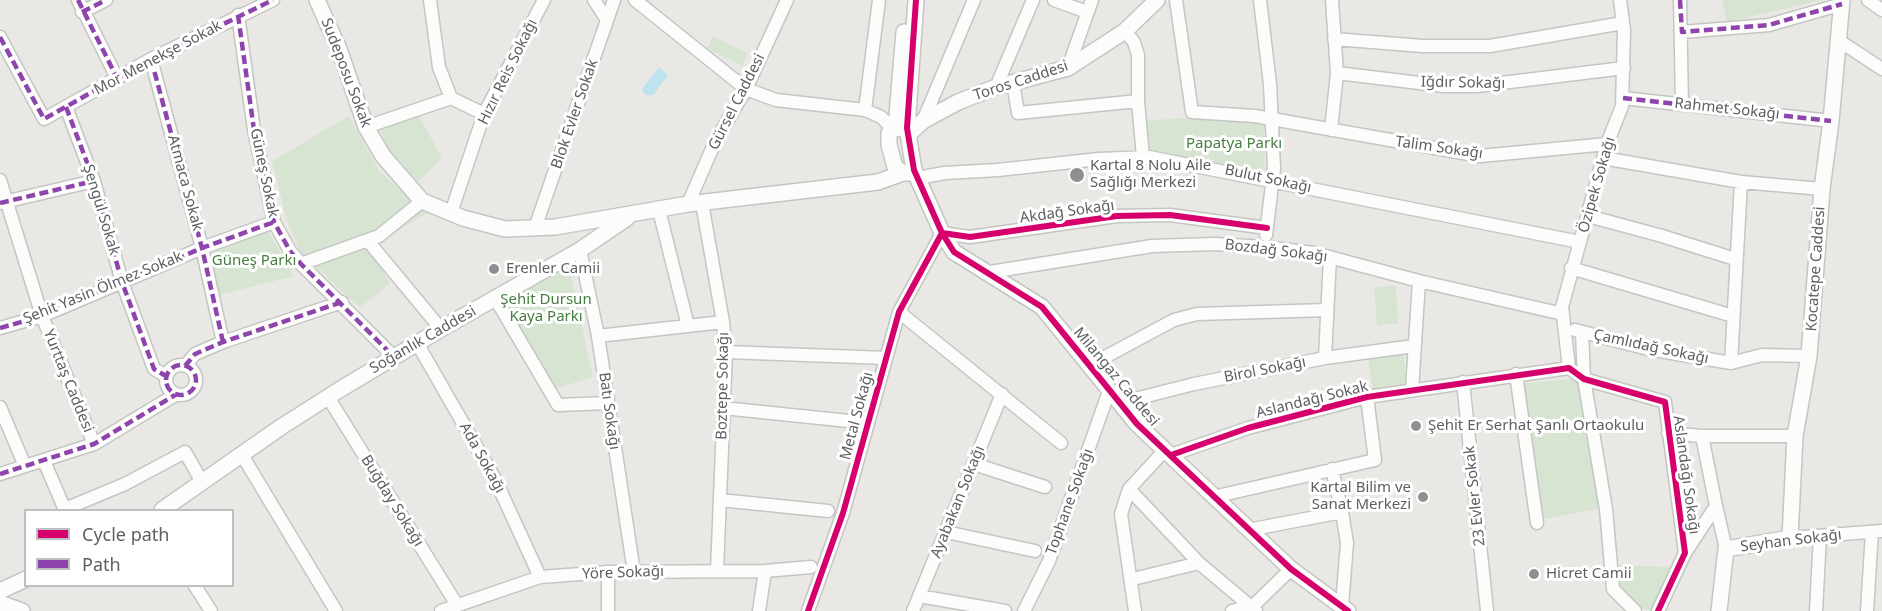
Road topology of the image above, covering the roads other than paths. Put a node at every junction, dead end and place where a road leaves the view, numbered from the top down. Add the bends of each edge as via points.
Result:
1 (106, 0) edge
2 (273, 0) edge
3 (317, 0) edge
4 (430, 0) edge
5 (544, 0) edge
6 (594, 0) edge
7 (614, 0) edge
8 (635, 0) edge
9 (787, 0) edge
10 (879, 0) edge
11 (910, 0) edge
12 (916, 0) edge
13 (974, 0) edge
14 (1033, 0) edge
15 (1054, 0) edge
16 (1092, 0) edge
17 (1157, 0) edge
18 (1176, 0) edge
19 (1260, 0) edge
20 (1332, 0) edge
21 (1620, 0) edge
22 (1680, 0) edge
23 (1868, 0) edge
24 (1842, 2) edge
25 (80, 6) edge
26 (1882, 10) edge
27 (1088, 12) junction
28 (238, 15) junction
29 (607, 20) junction
30 (1623, 23) junction
31 (1125, 31) junction
32 (1682, 32) junction
33 (0, 37) edge
34 (1334, 39) junction
35 (1838, 40) junction
36 (151, 59) junction
37 (1068, 68) junction
38 (1624, 68) junction
39 (1882, 69) edge
40 (1337, 74) junction
41 (117, 78) junction
42 (1013, 82) junction
43 (996, 87) junction
44 (746, 89) junction
45 (451, 98) junction
46 (1623, 98) junction
47 (1138, 101) junction
48 (1682, 104) junction
49 (66, 106) junction
50 (865, 110) junction
51 (484, 114) junction
52 (1272, 119) junction
53 (922, 121) junction
54 (1831, 122) junction
55 (366, 127) junction
56 (901, 130) junction
57 (1331, 130) junction
58 (1607, 144) junction
59 (1143, 157) junction
60 (1603, 158) junction
61 (907, 172) junction
62 (0, 180) edge
63 (1273, 180) junction
64 (94, 181) junction
65 (1741, 182) junction
66 (1822, 189) junction
67 (422, 201) junction
68 (4, 202) edge
69 (695, 203) junction
70 (659, 210) junction
71 (451, 213) junction
72 (632, 215) junction
73 (1588, 216) junction
74 (274, 222) junction
75 (535, 228) junction
76 (1267, 228) junction
77 (942, 233) junction
78 (368, 241) junction
79 (1580, 242) junction
80 (1265, 247) junction
81 (202, 248) junction
82 (580, 250) junction
83 (1330, 257) junction
84 (1735, 259) junction
85 (301, 264) junction
86 (1571, 268) junction
87 (984, 273) junction
88 (1419, 281) junction
89 (122, 282) junction
90 (495, 298) junction
91 (342, 302) junction
92 (1327, 310) junction
93 (900, 312) junction
94 (1563, 314) junction
95 (42, 316) junction
96 (1733, 316) junction
97 (723, 322) junction
98 (688, 326) junction
99 (1565, 327) junction
100 (0, 328) edge
101 (441, 328) junction
102 (1582, 332) junction
103 (598, 336) junction
104 (223, 342) junction
105 (417, 343) junction
106 (1414, 346) junction
107 (726, 352) junction
108 (1809, 356) junction
109 (394, 357) junction
110 (886, 358) junction
111 (1325, 358) junction
112 (1731, 363) junction
113 (1090, 365) junction
114 (185, 366) junction
115 (1569, 368) junction
116 (1516, 374) junction
117 (166, 376) junction
118 (1584, 379) junction
119 (1463, 382) junction
120 (1412, 390) junction
121 (1109, 391) junction
122 (175, 394) junction
123 (1002, 394) junction
124 (328, 397) junction
125 (1366, 397) junction
126 (607, 403) junction
127 (1119, 403) junction
128 (0, 407) edge
129 (723, 408) junction
130 (868, 423) junction
131 (1668, 433) junction
132 (1702, 436) junction
133 (1795, 436) junction
134 (1061, 442) dead end
135 (94, 444) junction
136 (1168, 453) junction
137 (242, 454) junction
138 (44, 461) junction
139 (974, 464) junction
140 (25, 466) junction
141 (1332, 470) junction
142 (0, 474) edge
143 (202, 482) junction
144 (1045, 487) dead end
145 (1130, 489) junction
146 (1214, 497) junction
147 (720, 500) junction
148 (1716, 506) junction
149 (65, 509) edge
150 (67, 509) edge
151 (163, 509) edge
152 (828, 511) dead end
153 (1342, 512) junction
154 (1537, 523) dead end
155 (1248, 531) junction
156 (1877, 531) edge
157 (946, 532) junction
158 (1820, 536) junction
159 (1790, 538) junction
160 (1726, 549) junction
161 (1035, 551) dead end
162 (1685, 553) junction
163 (1199, 563) junction
164 (811, 567) dead end
165 (1291, 569) junction
166 (717, 571) junction
167 (765, 571) junction
168 (608, 572) junction
169 (634, 572) junction
170 (540, 577) junction
171 (1132, 579) junction
172 (24, 580) edge
173 (196, 587) edge
174 (0, 591) edge
175 (919, 596) junction
176 (0, 603) edge
177 (457, 605) junction
178 (1253, 608) edge
179 (1345, 609) edge
180 (22, 611) edge
181 (211, 611) edge
182 (336, 611) edge
183 (441, 611) edge
184 (609, 611) edge
185 (759, 611) edge
186 (808, 611) edge
187 (913, 611) edge
188 (1005, 611) edge
189 (1024, 611) edge
190 (1135, 611) edge
191 (1232, 611) edge
192 (1487, 611) edge
193 (1635, 611) edge
194 (1658, 611) edge
195 (1719, 611) edge
196 (1816, 611) edge
197 (1867, 611) edge

1 - 25 street
2 - 28 street, Mor Menekşe Sokak
3 - 55 street, Sudeposu Sokak
4 - 45 street via 439,67
5 - 51 street, Hızır Reis Sokağı
6 - 29 street
7 - 29 street, Blok Evler Sokak
8 - 44 street
9 - 44 street, Gürsel Caddesi
10 - 50 street
11 - 56 street via 906,7
12 - 56 street
13 - 53 street
14 - 43 street
15 - 27 street
16 - 27 street
17 - 31 street, Toros Caddesi
18 - 52 street, Talim Sokağı via 1192,112
19 - 52 street
20 - 34 street
21 - 30 street, Özipek Sokağı
22 - 32 street
23 - 26 street
24 - 32 street via 1768,25
24 - 35 street, Kocatepe Caddesi
25 - 41 street
27 - 37 street
28 - 36 street, Mor Menekşe Sokak
28 - 74 street, Güneş Sokak via 254,130
29 - 75 street, Blok Evler Sokak
30 - 34 street via 1490,46 1423,46
30 - 38 street, Özipek Sokağı
31 - 37 street, Toros Caddesi
31 - 47 street via 1138,55
32 - 48 street
33 - 49 street, Mor Menekşe Sokak via 44,119
34 - 40 street
35 - 39 street
35 - 54 street, Kocatepe Caddesi
36 - 41 street, Mor Menekşe Sokak
36 - 81 street, Atmaca Sokak
37 - 42 street, Toros Caddesi
38 - 40 street, Iğdır Sokağı via 1477,86
38 - 46 street, Özipek Sokağı
40 - 57 street
41 - 49 street, Mor Menekşe Sokak
42 - 43 street, Toros Caddesi
42 - 47 street via 1018,112
43 - 53 street, Toros Caddesi
44 - 50 street via 776,100
44 - 69 street, Gürsel Caddesi via 715,142
45 - 51 street
45 - 55 street
46 - 48 street, Rahmet Sokağı
46 - 58 street, Özipek Sokağı
47 - 59 street
48 - 54 street, Rahmet Sokağı
49 - 64 street, Şengül Sokak
50 - 56 street
51 - 71 street, Hızır Reis Sokağı
52 - 57 street, Talim Sokağı
52 - 63 street
53 - 56 street, Toros Caddesi
54 - 66 street, Kocatepe Caddesi
55 - 67 street, Sudeposu Sokak via 383,156
56 - 61 street
56 - 61 street via 888,139
57 - 58 street, Talim Sokağı via 1480,156
58 - 60 street, Özipek Sokağı
59 - 61 street, Bulut Sokağı via 945,173
59 - 63 street, Bulut Sokağı
60 - 65 street
60 - 73 street, Özipek Sokağı
61 - 69 street, Soğanlık Caddesi via 878,182
61 - 77 street, Milangaz Caddesi
62 - 68 street, Yurttaş Caddesi
63 - 76 street
63 - 79 street, Bulut Sokağı
64 - 68 street
64 - 89 street, Şengül Sokak
65 - 66 street
65 - 84 street
66 - 108 street, Kocatepe Caddesi
67 - 71 street, Sudeposu Sokak
67 - 78 street
68 - 95 street, Yurttaş Caddesi
69 - 70 street, Soğanlık Caddesi
69 - 97 street, Boztepe Sokağı
70 - 72 street, Soğanlık Caddesi
70 - 98 street
71 - 75 street, Sudeposu Sokak via 505,229
72 - 75 street, Sudeposu Sokak
72 - 82 street, Soğanlık Caddesi
73 - 79 street, Özipek Sokağı
73 - 84 street
74 - 81 street, Şehit Yasin Ölmez Sokak
74 - 85 street, Güneş Sokak
76 - 77 street, Akdağ Sokağı via 1170,214 1118,216 970,237
76 - 80 street
77 - 87 street, Milangaz Caddesi via 954,252
77 - 93 street, Metal Sokağı
78 - 85 street
78 - 101 street
79 - 86 street, Özipek Sokağı
80 - 83 street, Bozdağ Sokağı
80 - 87 street, Bozdağ Sokağı via 1152,246
81 - 89 street, Şehit Yasin Ölmez Sokak
81 - 104 street, Atmaca Sokak
82 - 90 street, Soğanlık Caddesi
82 - 103 street, Batı Sokağı
83 - 88 street, Bozdağ Sokağı
83 - 92 street
84 - 96 street
85 - 91 street, Güneş Sokak
86 - 94 street, Özipek Sokağı
86 - 96 street
87 - 113 street, Milangaz Caddesi via 1042,307
88 - 94 street, Bozdağ Sokağı
88 - 106 street
89 - 95 street, Şehit Yasin Ölmez Sokak
89 - 117 street, Şengül Sokak via 154,369
90 - 101 street, Soğanlık Caddesi
90 - 126 street via 558,405
91 - 104 street
91 - 109 street, Güneş Sokak
92 - 111 street
92 - 113 street via 1197,314 1174,320
93 - 110 street, Metal Sokağı
93 - 123 street
94 - 99 street, Özipek Sokağı
95 - 100 street, Şehit Yasin Ölmez Sokak
95 - 135 street, Yurttaş Caddesi
96 - 112 street
97 - 98 street
97 - 107 street, Boztepe Sokağı
98 - 103 street
99 - 102 street, Çamlıdağ Sokağı
99 - 115 street, Özipek Sokağı
101 - 105 street, Soğanlık Caddesi
102 - 112 street, Çamlıdağ Sokağı via 1677,356
102 - 118 street
103 - 126 street, Batı Sokağı
104 - 114 street via 195,354
105 - 109 street, Soğanlık Caddesi
105 - 170 street, Ada Sokağı via 495,479
106 - 111 street, Birol Sokağı
106 - 120 street
107 - 110 street
107 - 129 street, Boztepe Sokağı
108 - 112 street, Çamlıdağ Sokağı via 1762,355
108 - 133 street, Kocatepe Caddesi
109 - 124 street, Soğanlık Caddesi
110 - 130 street, Metal Sokağı
111 - 127 street, Birol Sokağı
113 - 121 street, Milangaz Caddesi
114 - 117 street via 171,368
114 - 122 street via 193,371 195,386 184,395
115 - 116 street
115 - 118 street, Aslandağı Sokağı
116 - 119 street
116 - 154 street
117 - 122 street via 166,385
118 - 131 street, Aslandağı Sokağı via 1665,402
118 - 193 street via 1606,509 1613,589
119 - 120 street, Aslandağı Sokak
119 - 192 street, 23 Evler Sokak
120 - 125 street, Aslandağı Sokak
121 - 127 street, Milangaz Caddesi
121 - 189 street, Tophane Sokağı via 1049,561
122 - 135 street
123 - 134 street
123 - 139 street, Ayabakan Sokağı
124 - 137 street, Soğanlık Caddesi
124 - 177 street, Buğday Sokağı
125 - 136 street, Aslandağı Sokak
125 - 141 street via 1375,460
126 - 169 street, Batı Sokağı
127 - 136 street, Milangaz Caddesi
128 - 140 street
129 - 130 street
129 - 147 street, Boztepe Sokağı
130 - 186 street, Metal Sokağı via 843,513
131 - 132 street
131 - 162 street, Aslandağı Sokağı
132 - 133 street
132 - 148 street
133 - 159 street, Kocatepe Caddesi
135 - 138 street
136 - 145 street
136 - 146 street, Milangaz Caddesi
137 - 143 street, Soğanlık Caddesi
137 - 182 street
138 - 140 street
138 - 149 street
139 - 144 street
139 - 157 street, Ayabakan Sokağı
140 - 142 street
141 - 146 street
141 - 153 street
143 - 150 street via 185,452
143 - 151 street, Soğanlık Caddesi
145 - 163 street
145 - 171 street via 1121,522
146 - 155 street, Milangaz Caddesi
147 - 152 street
147 - 166 street, Boztepe Sokağı
148 - 160 street
148 - 162 street
153 - 155 street
153 - 179 street via 1347,543
155 - 165 street, Milangaz Caddesi
156 - 158 street, Seyhan Sokağı
156 - 197 street
157 - 161 street
157 - 175 street, Ayabakan Sokağı
158 - 159 street, Seyhan Sokağı
158 - 196 street
159 - 160 street, Seyhan Sokağı
160 - 195 street, Seyhan Sokağı
162 - 194 street, Aslandağı Sokağı
163 - 171 street
163 - 178 street
164 - 167 street, Yöre Sokağı
165 - 178 street
165 - 179 street, Milangaz Caddesi
166 - 167 street, Yöre Sokağı
166 - 169 street, Yöre Sokağı
167 - 185 street
168 - 169 street, Yöre Sokağı
168 - 170 street, Yöre Sokağı
168 - 184 street
170 - 177 street, Yöre Sokağı
171 - 190 street
172 - 174 street
173 - 181 street
175 - 187 street, Ayabakan Sokağı
175 - 188 street
176 - 180 street
177 - 183 street, Yöre Sokağı
178 - 191 street

